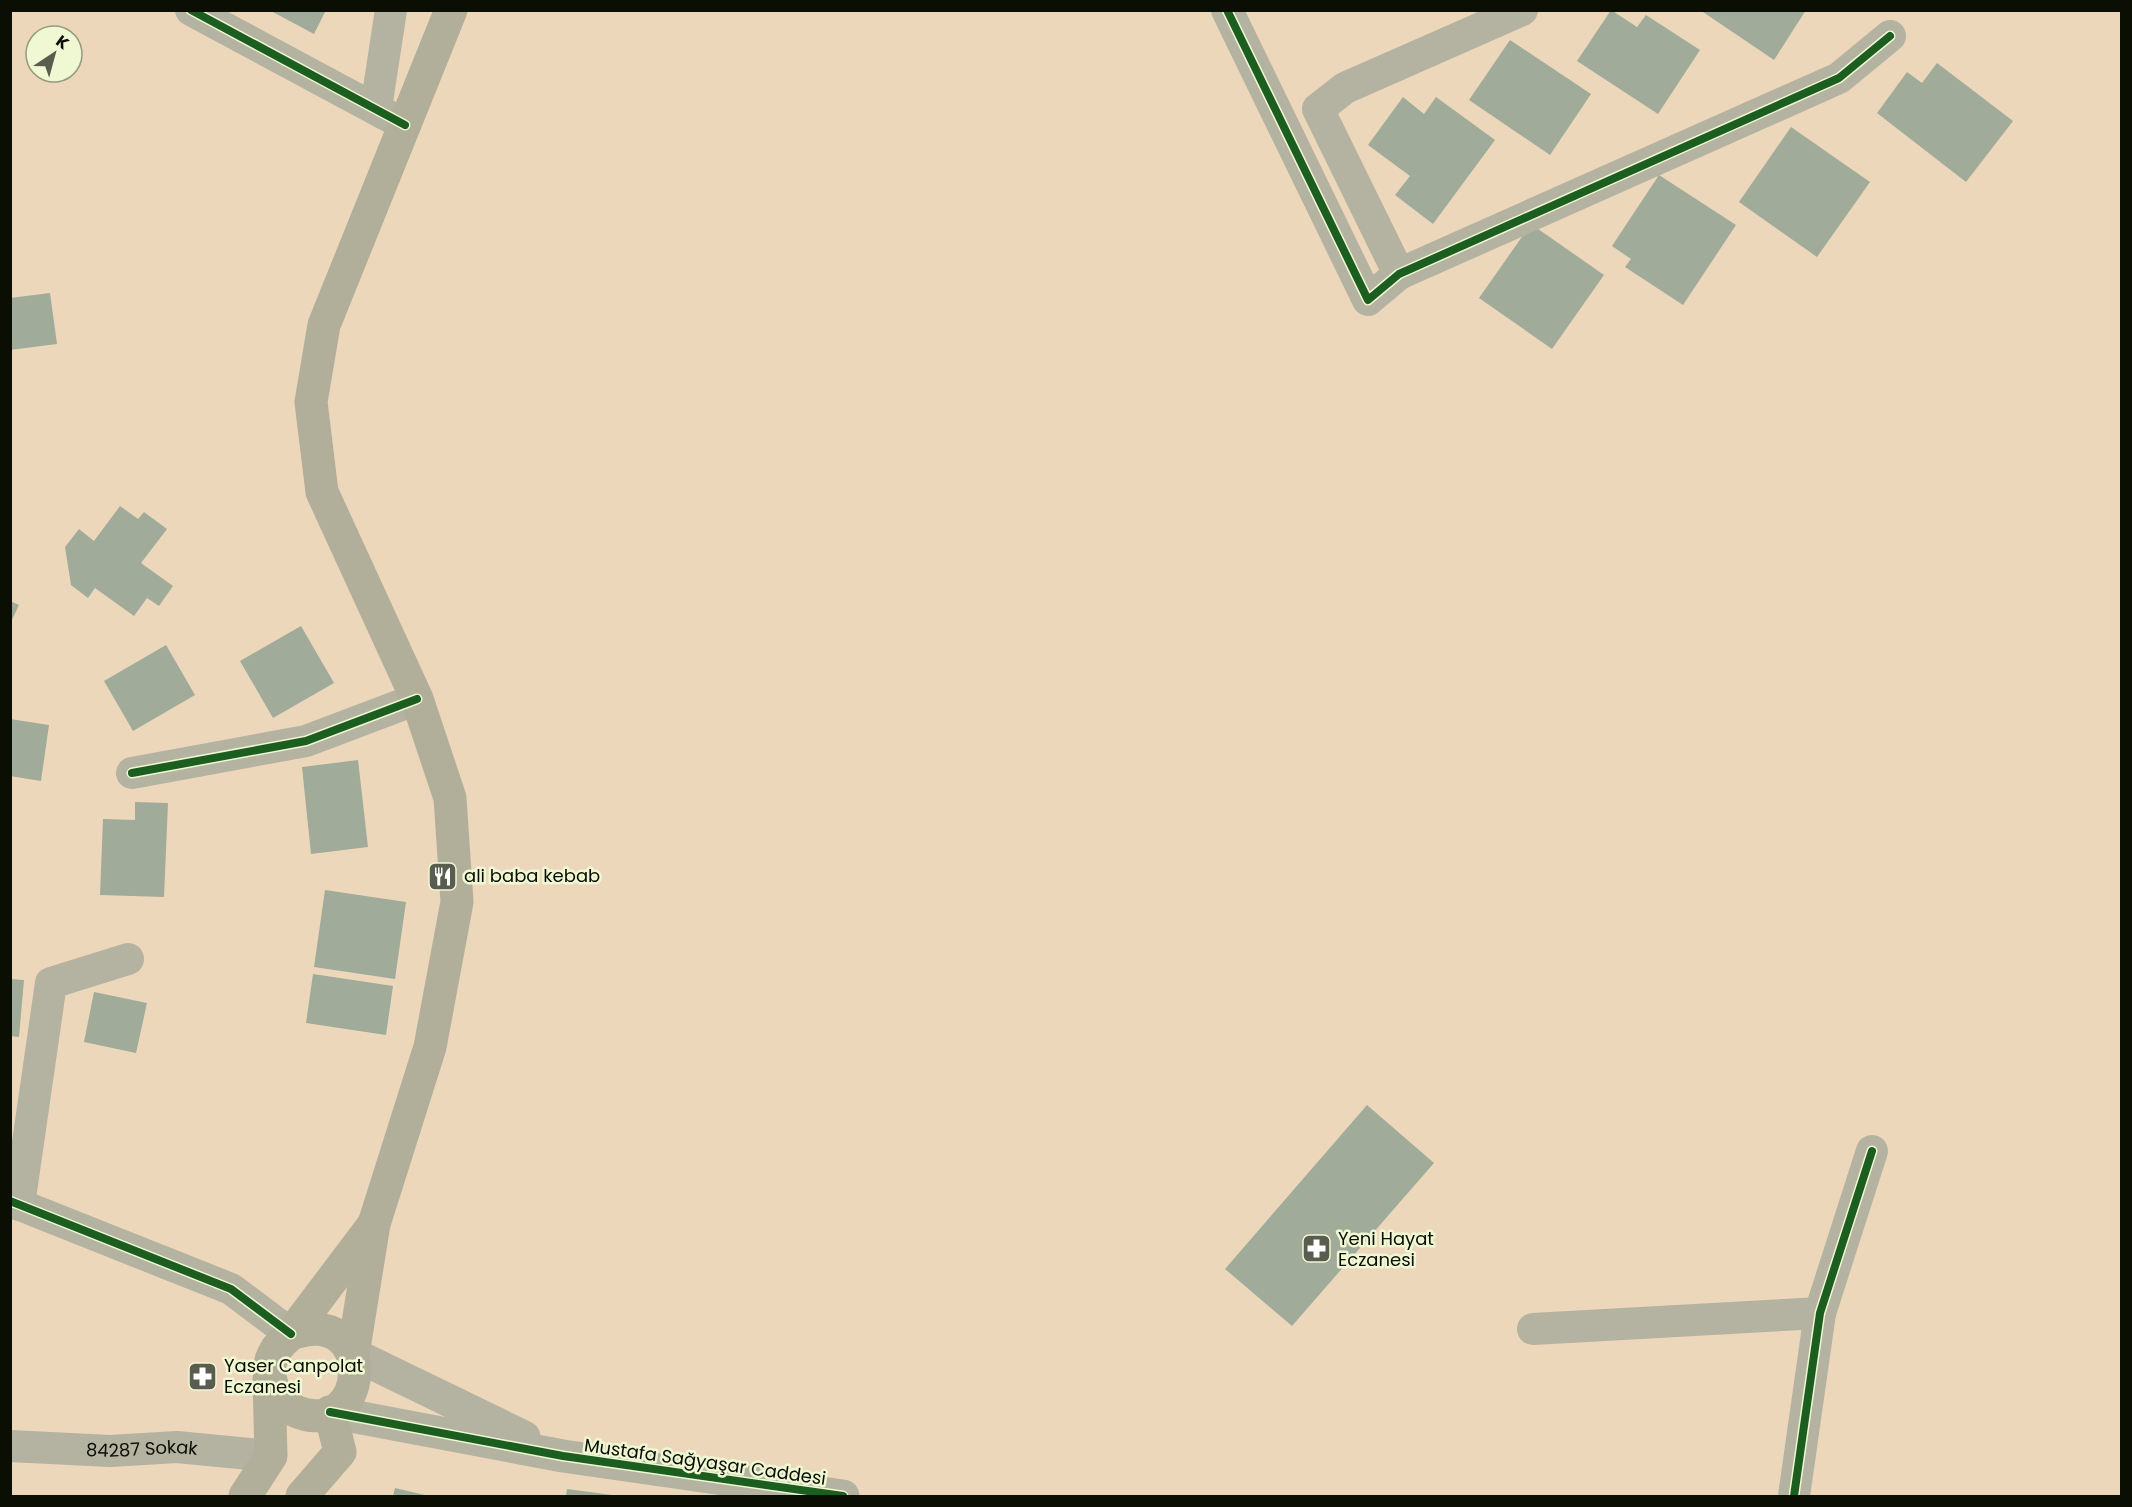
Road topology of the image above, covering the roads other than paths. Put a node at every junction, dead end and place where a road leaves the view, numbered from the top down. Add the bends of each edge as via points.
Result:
1 (191, 10) edge
2 (391, 10) edge
3 (451, 10) edge
4 (1227, 10) edge
5 (1522, 10) edge
6 (1890, 36) dead end
7 (376, 108) junction
8 (405, 125) junction
9 (1399, 274) junction
10 (417, 699) junction
11 (132, 772) dead end
12 (128, 959) dead end
13 (1872, 1151) dead end
14 (15, 1203) edge
15 (374, 1224) junction
16 (1820, 1313) junction
17 (1533, 1329) dead end
18 (291, 1334) junction
19 (352, 1354) junction
20 (269, 1372) junction
21 (330, 1412) junction
22 (10, 1446) edge
23 (271, 1456) junction
24 (563, 1456) junction
25 (245, 1497) edge
26 (302, 1497) edge
27 (843, 1497) edge
28 (1794, 1497) edge

1 - 7 street
2 - 7 street
3 - 8 main road
4 - 9 street via 1368,300
5 - 9 street via 1345,88 1318,109
6 - 9 street via 1839,78
7 - 8 street
8 - 10 main road via 324,325 311,402 322,492
10 - 11 street via 306,741
10 - 15 main road via 450,798 456,902 430,1047
12 - 14 street via 51,983
13 - 16 street
14 - 18 street via 231,1289
15 - 18 main road
15 - 19 main road
16 - 17 street
16 - 28 street
18 - 19 main road via 320,1329 334,1334
18 - 20 main road via 279,1344
19 - 21 main road via 355,1382 350,1395
19 - 24 street
20 - 21 main road via 279,1400 289,1408 316,1416
20 - 23 main road
21 - 24 street, Mustafa Sağyaşar Caddesi
21 - 26 main road via 340,1452
22 - 23 street, 84287 Sokak via 110,1451 177,1448
23 - 25 main road
24 - 27 street, Mustafa Sağyaşar Caddesi

